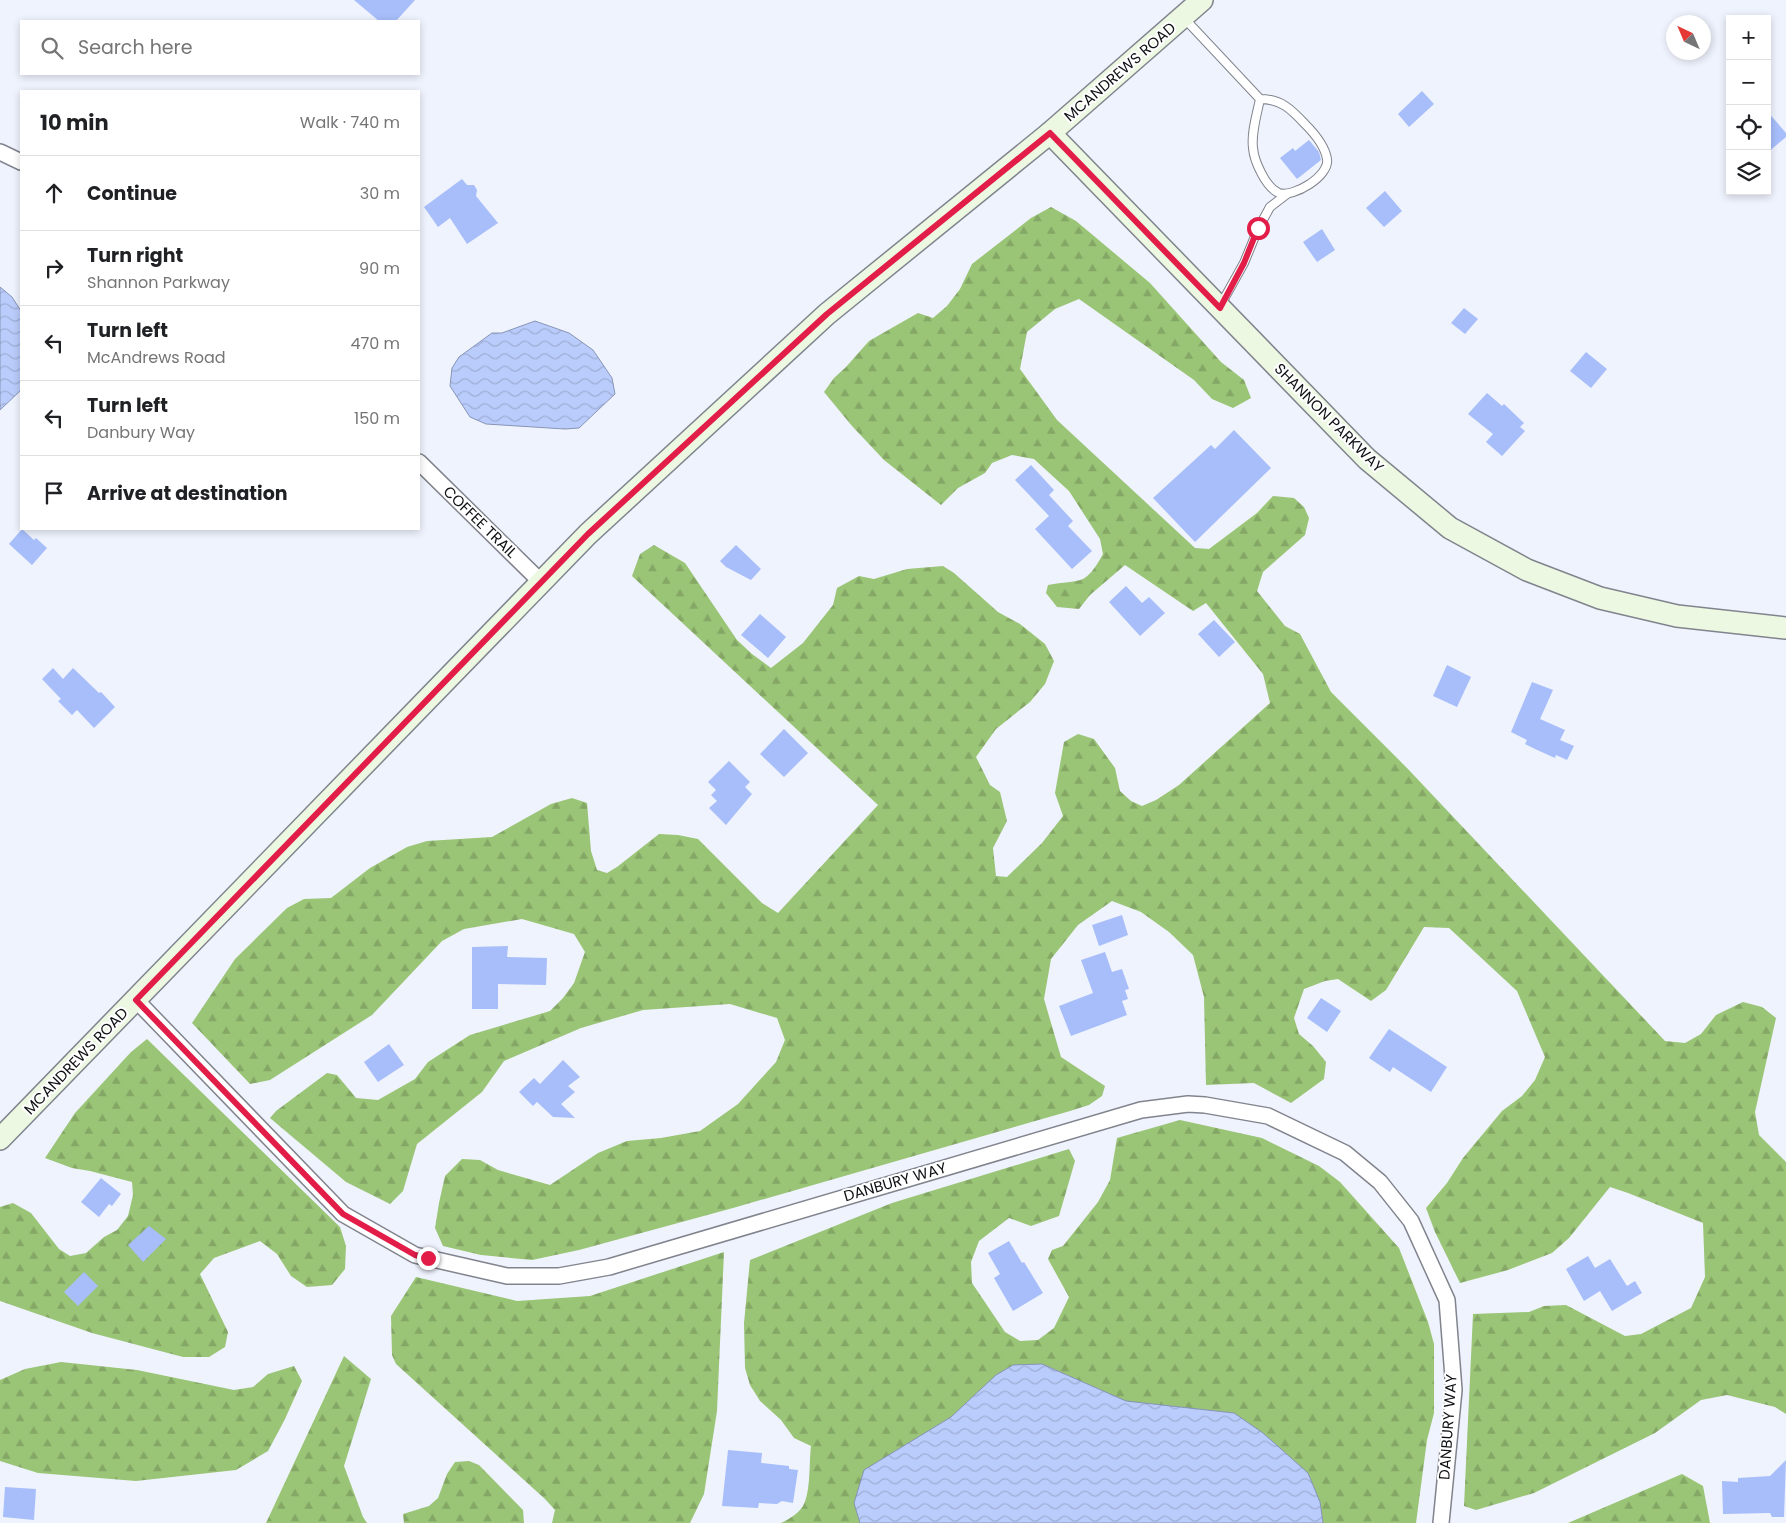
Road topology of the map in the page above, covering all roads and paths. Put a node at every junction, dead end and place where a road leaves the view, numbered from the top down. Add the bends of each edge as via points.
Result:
1 (1202, 0) edge
2 (1183, 17) junction
3 (1260, 99) junction
4 (1050, 133) junction
5 (0, 152) edge
6 (20, 162) edge
7 (1287, 194) junction
8 (1220, 308) junction
9 (420, 463) edge
10 (541, 582) junction
11 (1786, 628) edge
12 (136, 1000) junction
13 (0, 1139) edge
14 (1441, 1523) edge

1 - 2 main road, MCANDREWS ROAD
2 - 3 lane
2 - 4 main road, MCANDREWS ROAD
3 - 7 lane via 1252,147 1256,163 1264,180 1278,193
3 - 7 lane via 1272,99 1291,110 1316,137 1328,160 1319,178
4 - 8 main road, SHANNON PARKWAY
4 - 10 main road, MCANDREWS ROAD via 827,314
5 - 6 street
7 - 8 lane via 1270,207
8 - 11 main road, SHANNON PARKWAY via 1367,459 1450,528 1527,570 1600,598 1677,616
9 - 10 street, COFFEE TRAIL
10 - 12 main road, MCANDREWS ROAD
12 - 13 main road, MCANDREWS ROAD
12 - 14 street, DANBURY WAY via 343,1214 415,1255 507,1276 559,1276 609,1267 1142,1110 1205,1104 1268,1116 1345,1153 1380,1182 1411,1221 1447,1300 1454,1390

